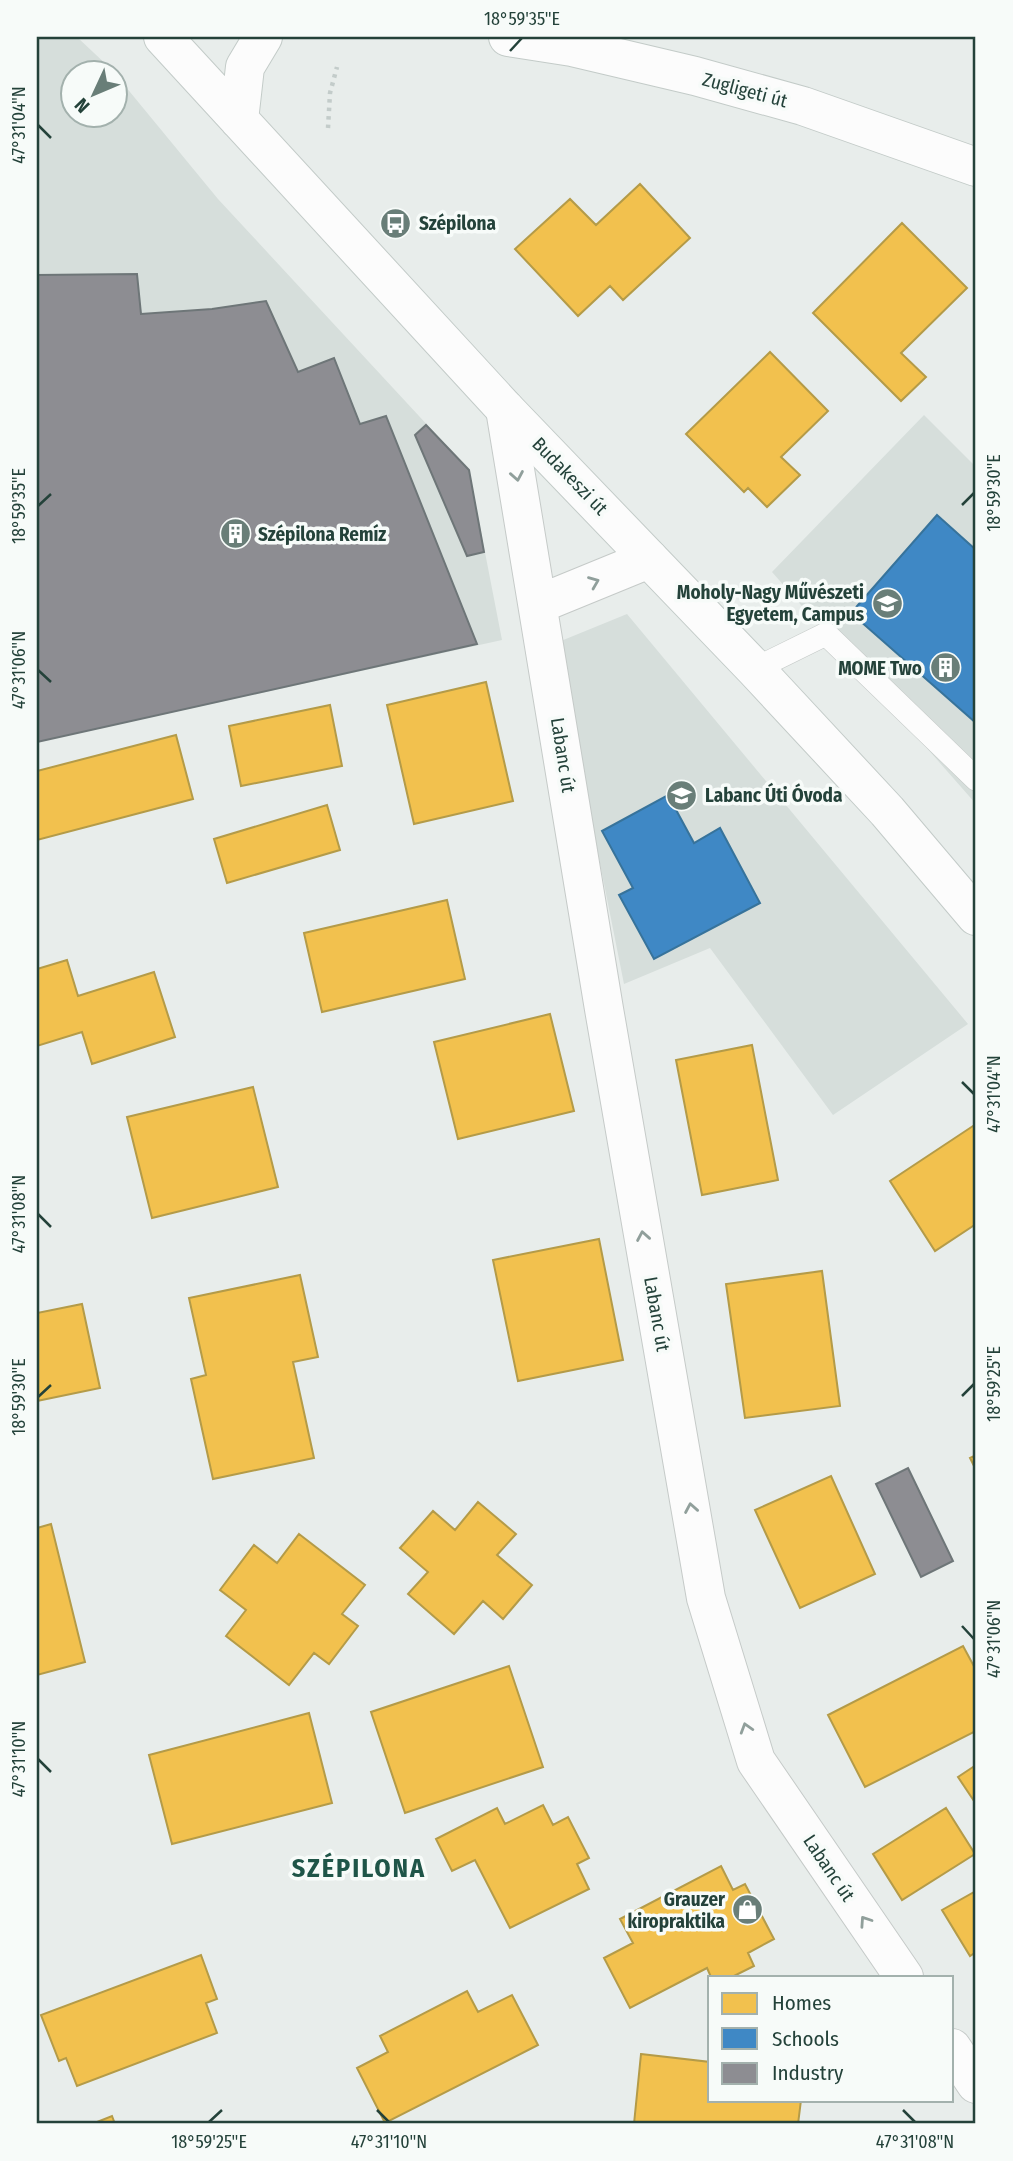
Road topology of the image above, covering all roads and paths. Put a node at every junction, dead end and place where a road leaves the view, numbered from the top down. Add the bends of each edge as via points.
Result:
1 (163, 37) edge
2 (263, 37) edge
3 (508, 37) edge
4 (337, 67) dead end
5 (239, 120) junction
6 (328, 128) dead end
7 (976, 167) edge
8 (505, 409) junction
9 (649, 559) junction
10 (539, 604) junction
11 (755, 669) junction
12 (976, 779) edge
13 (976, 916) edge
14 (903, 1976) edge
15 (954, 2051) edge
16 (976, 2084) edge

1 - 5 street, Budakeszi út
2 - 5 street via 245,67
3 - 7 street, Zugligeti út via 695,76 803,106
4 - 6 path
5 - 8 street, Budakeszi út
8 - 9 street, Budakeszi út
8 -> 10 street, Labanc út
10 -> 9 street
9 - 11 street, Budakeszi út
14 -> 10 street, Labanc út via 757,1761 706,1598
11 - 12 lane via 826,634
11 - 13 street, Budakeszi út via 887,811
15 - 16 street

